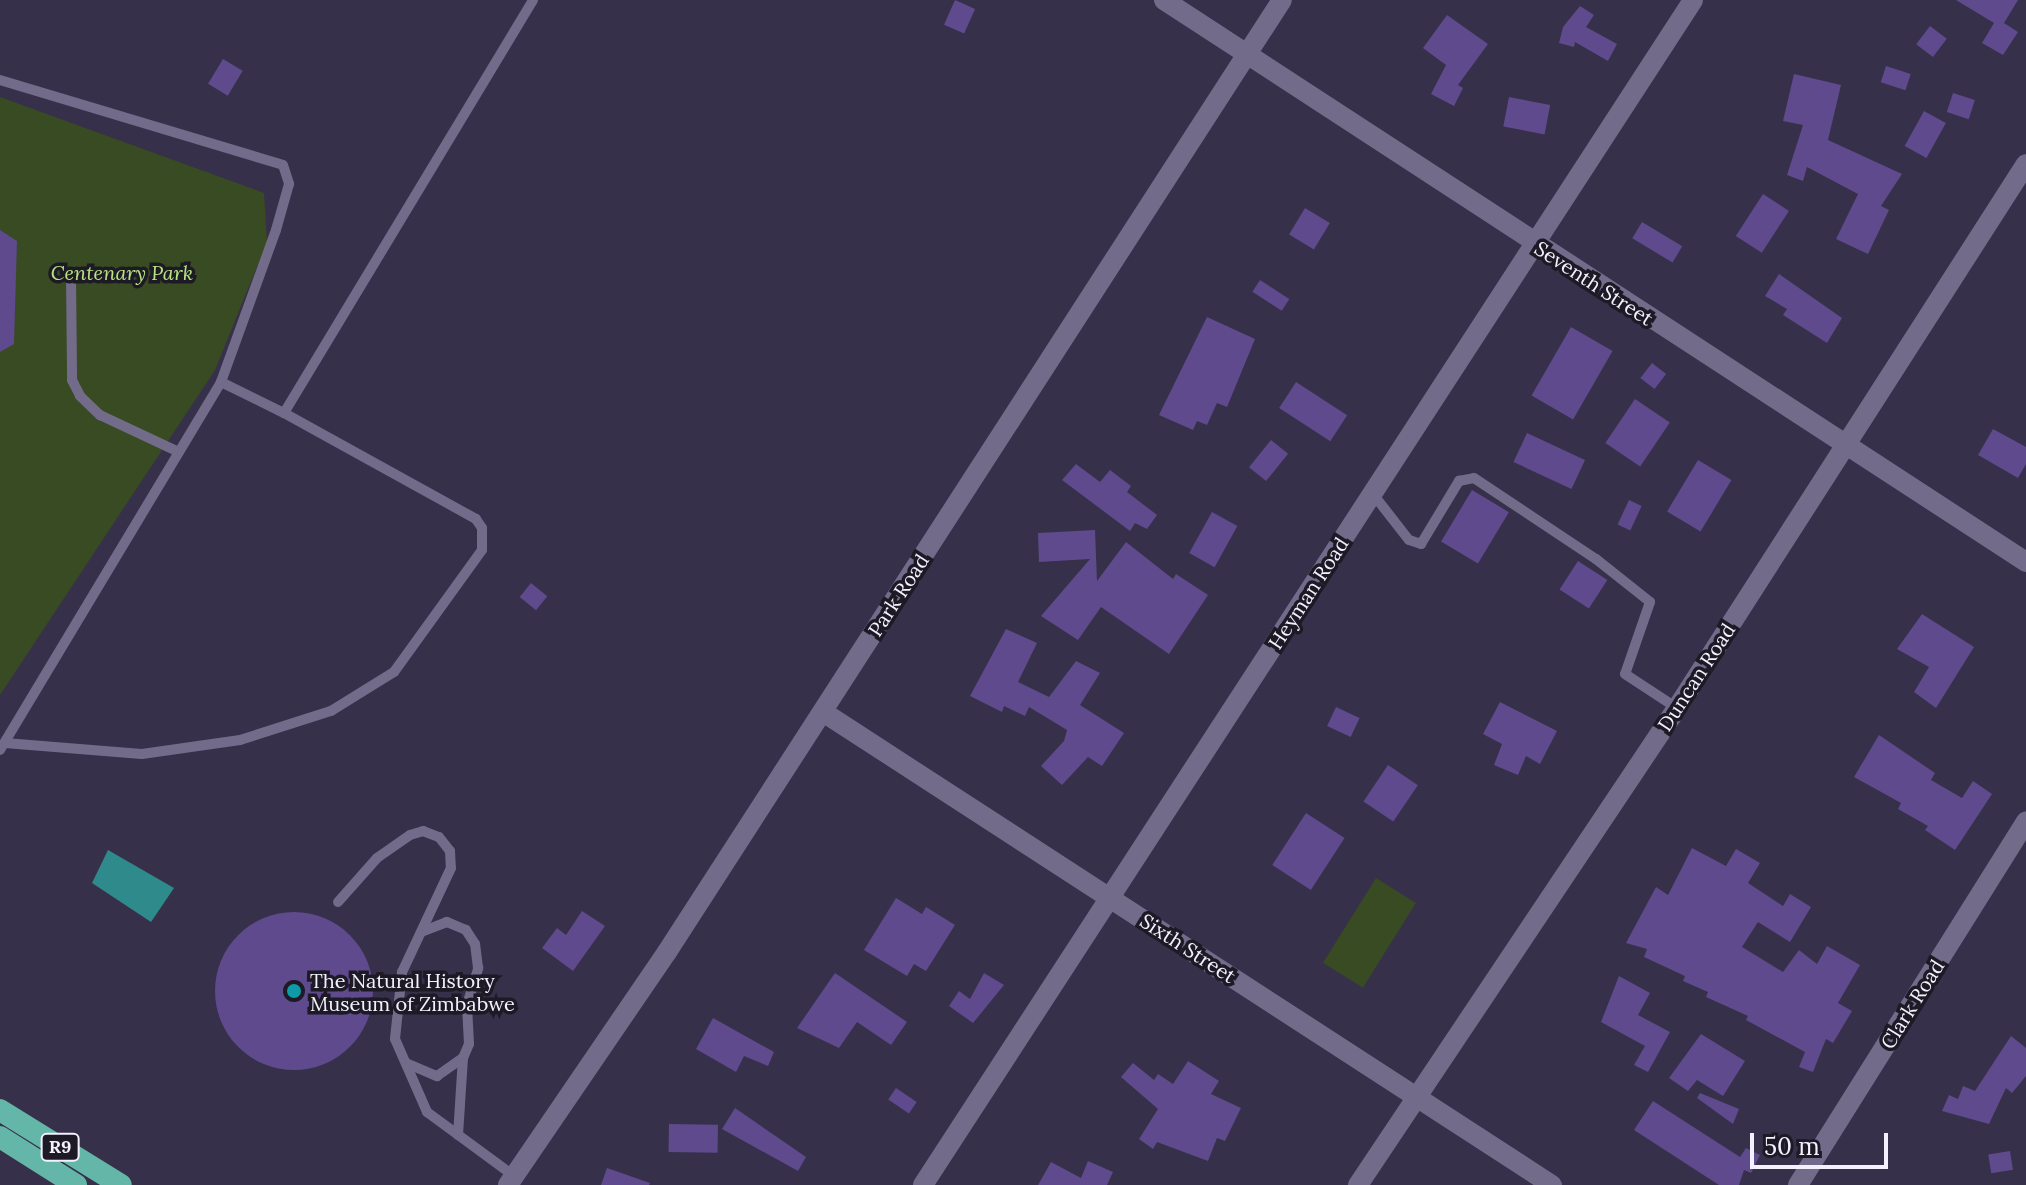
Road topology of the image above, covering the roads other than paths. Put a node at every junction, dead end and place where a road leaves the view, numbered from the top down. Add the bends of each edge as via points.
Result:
1 (533, 0) edge
2 (1164, 0) edge
3 (1282, 0) edge
4 (1693, 0) edge
5 (1247, 54) junction
6 (0, 80) edge
7 (2026, 164) edge
8 (1537, 246) junction
9 (71, 276) dead end
10 (221, 382) junction
11 (284, 413) junction
12 (1847, 445) junction
13 (179, 452) junction
14 (1373, 494) junction
15 (2026, 562) edge
16 (1677, 708) junction
17 (823, 712) junction
18 (2, 746) edge
19 (2026, 822) edge
20 (1109, 897) junction
21 (338, 902) dead end
22 (421, 932) junction
23 (463, 1058) junction
24 (405, 1062) junction
25 (1416, 1097) junction
26 (0, 1110) edge
27 (458, 1135) junction
28 (0, 1137) edge
29 (511, 1181) edge
30 (76, 1185) edge
31 (121, 1185) edge
32 (923, 1185) edge
33 (1358, 1185) edge
34 (1552, 1185) edge
35 (1798, 1185) edge

1 - 11 lane
2 - 5 street, Seventh Street
3 - 5 street, Park Road
4 - 8 street, Heyman Road
5 - 8 street, Seventh Street
5 - 17 street, Park Road
6 - 10 lane via 120,112 286,169 289,184 276,230
7 - 12 street, Duncan Road
8 - 12 street, Seventh Street
8 - 14 street, Heyman Road
9 - 13 lane via 72,380 80,396 100,415
10 - 11 lane
10 - 13 lane
11 - 18 lane via 476,519 482,528 482,550 394,672 331,711 240,740 142,754
12 - 15 street, Seventh Street
12 - 16 street, Duncan Road
13 - 18 lane
14 - 16 lane via 1409,540 1421,544 1459,481 1474,478 1596,559 1650,602 1625,674
14 - 20 street, Heyman Road
16 - 25 street, Duncan Road
17 - 20 street, Sixth Street
17 - 29 street, Park Road
19 - 35 street, Clark Road
20 - 25 street, Sixth Street
20 - 32 street, Heyman Road
21 - 22 lane via 377,858 423,831 439,837 450,851 451,868
22 - 23 lane via 447,922 466,930 475,944 478,968 467,1005 471,1022
22 - 24 lane via 402,972 395,1039
23 - 24 lane via 437,1076
23 - 27 lane
24 - 27 lane via 427,1112
25 - 33 street, Duncan Road
25 - 34 street, Sixth Street
26 - 31 highway, R9
27 - 29 lane
28 - 30 highway, R9

